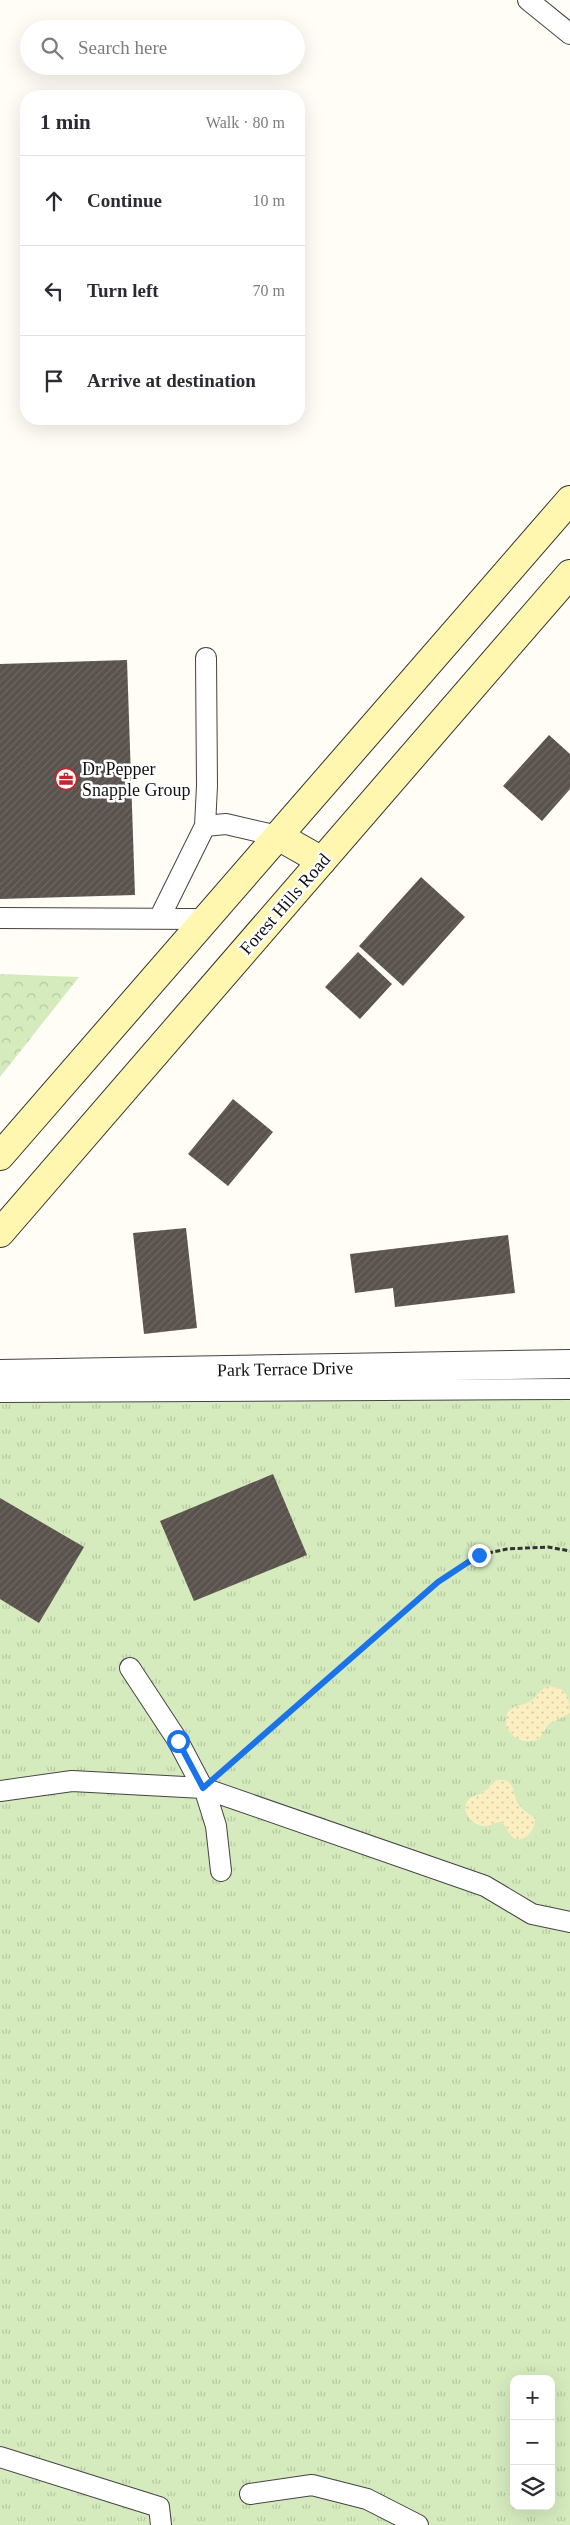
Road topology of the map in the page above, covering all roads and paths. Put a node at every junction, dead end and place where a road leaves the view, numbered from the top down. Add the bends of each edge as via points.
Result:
1 (528, 0) edge
2 (570, 34) edge
3 (570, 500) edge
4 (570, 574) edge
5 (206, 658) dead end
6 (205, 826) junction
7 (278, 836) junction
8 (322, 861) junction
9 (0, 918) edge
10 (159, 919) junction
11 (206, 919) junction
12 (0, 1156) edge
13 (0, 1234) edge
14 (570, 1364) edge
15 (0, 1374) edge
16 (570, 1389) edge
17 (0, 1392) edge
18 (570, 1551) edge
19 (130, 1668) dead end
20 (203, 1788) junction
21 (0, 1792) edge
22 (221, 1870) dead end
23 (570, 1922) edge
24 (0, 2457) edge
25 (250, 2494) dead end
26 (161, 2525) edge
27 (418, 2525) edge

1 - 2 lane
3 - 7 street
4 - 8 street, Forest Hills Road
5 - 6 lane via 208,786
6 - 7 lane via 226,824
6 - 10 lane
7 - 8 street
7 - 11 street
8 - 13 street, Forest Hills Road
9 - 10 lane
10 - 11 lane
11 - 12 street
14 - 15 street, Park Terrace Drive
16 - 17 lane
18 - 20 path via 548,1547 507,1549 479,1555 438,1582
19 - 20 lane via 178,1741
20 - 21 lane via 72,1781
20 - 22 lane via 216,1826
20 - 23 lane via 485,1886 532,1914
24 - 26 lane via 159,2507
25 - 27 lane via 312,2485 367,2499

